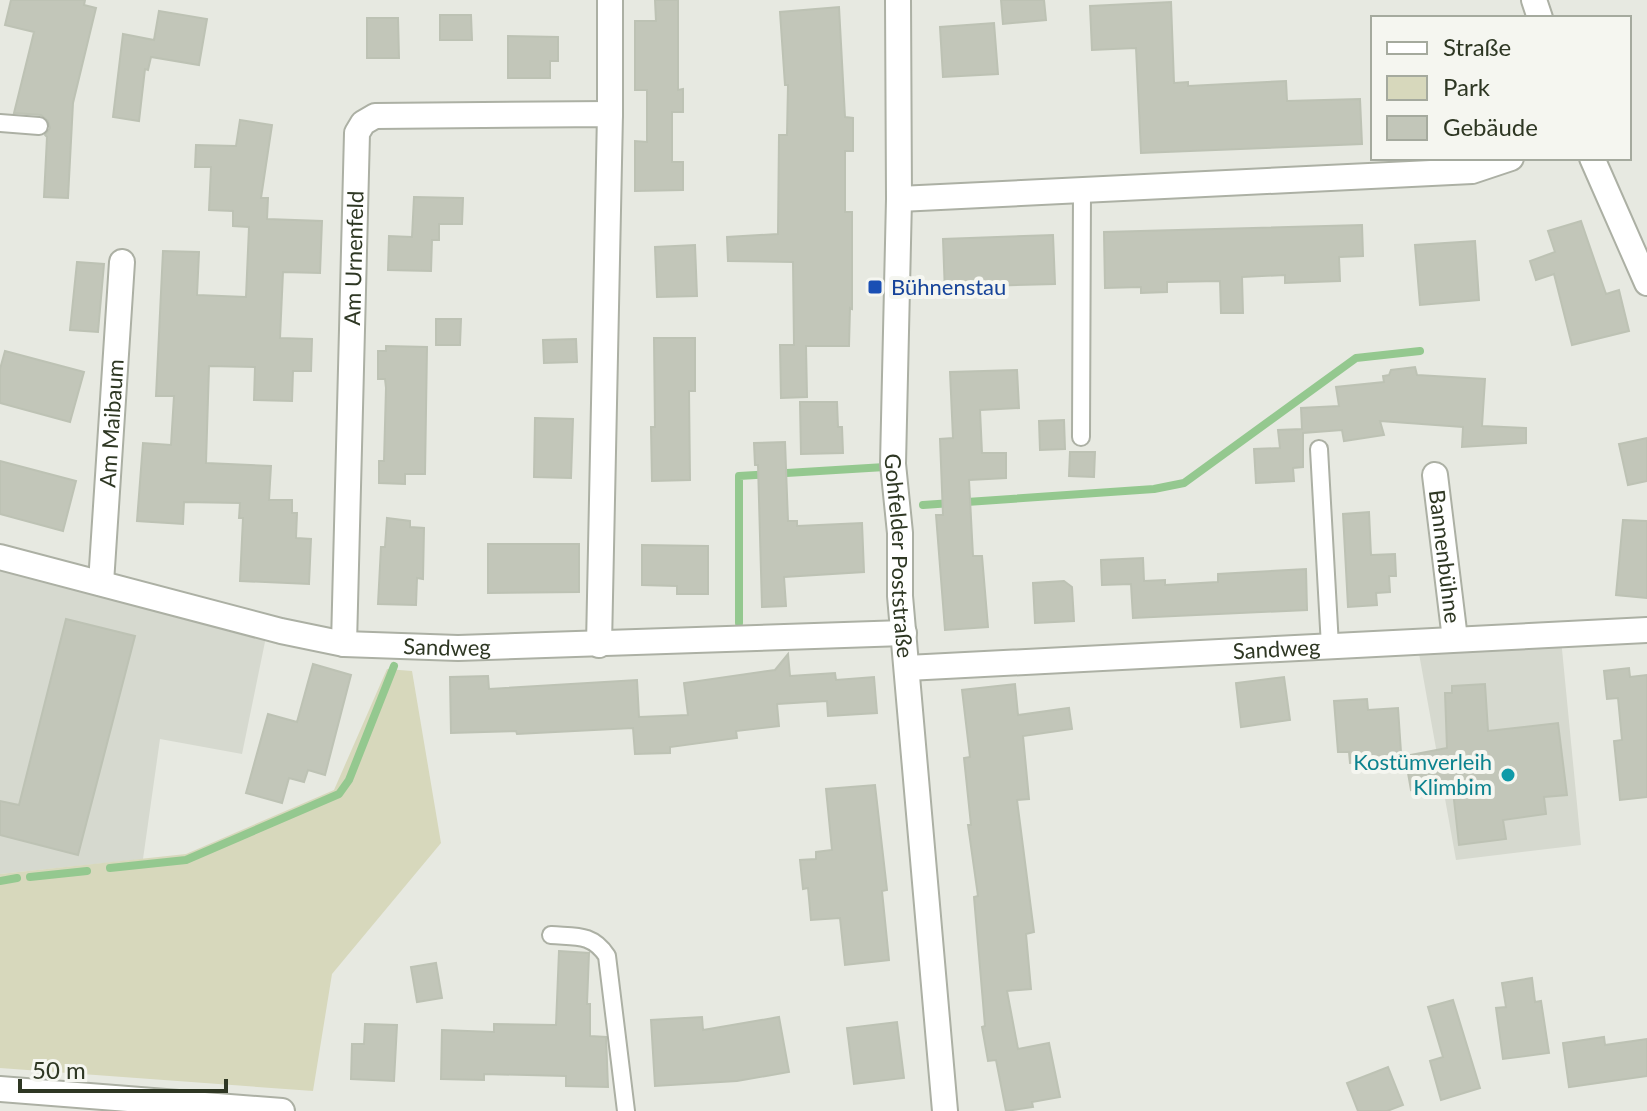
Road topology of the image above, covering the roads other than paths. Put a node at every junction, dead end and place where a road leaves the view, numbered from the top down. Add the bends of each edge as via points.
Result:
1 (610, 0) edge
2 (898, 0) edge
3 (610, 114) junction
4 (0, 123) edge
5 (39, 126) dead end
6 (1505, 160) edge
7 (1593, 160) edge
8 (1082, 191) junction
9 (899, 199) junction
10 (122, 262) dead end
11 (1647, 283) edge
12 (1081, 437) dead end
13 (1319, 449) dead end
14 (1435, 475) dead end
15 (0, 557) edge
16 (101, 583) junction
17 (1647, 630) edge
18 (904, 633) junction
19 (1455, 639) junction
20 (344, 644) junction
21 (599, 645) junction
22 (1330, 646) junction
23 (907, 668) junction
24 (551, 935) dead end
25 (0, 1089) edge
26 (282, 1111) edge
27 (626, 1111) edge
28 (945, 1111) edge

1 - 3 street
2 - 9 street, Gohfelder Poststraße
3 - 20 street, Am Urnenfeld via 375,116 357,133
3 - 21 street
4 - 5 lane
6 - 8 street via 1472,171
7 - 11 street
8 - 9 street
8 - 12 lane
9 - 18 street, Gohfelder Poststraße via 893,464
10 - 16 street, Am Maibaum
13 - 22 lane
14 - 19 street, Bannenbühne
15 - 16 street, Sandweg
16 - 20 street, Sandweg
17 - 19 street, Sandweg
18 - 21 street, Sandweg
18 - 23 street, Gohfelder Poststraße
19 - 22 street, Sandweg
20 - 21 street, Sandweg
22 - 23 street, Sandweg
23 - 28 street, Gohfelder Poststraße
24 - 27 lane via 585,937 607,956
25 - 26 street

